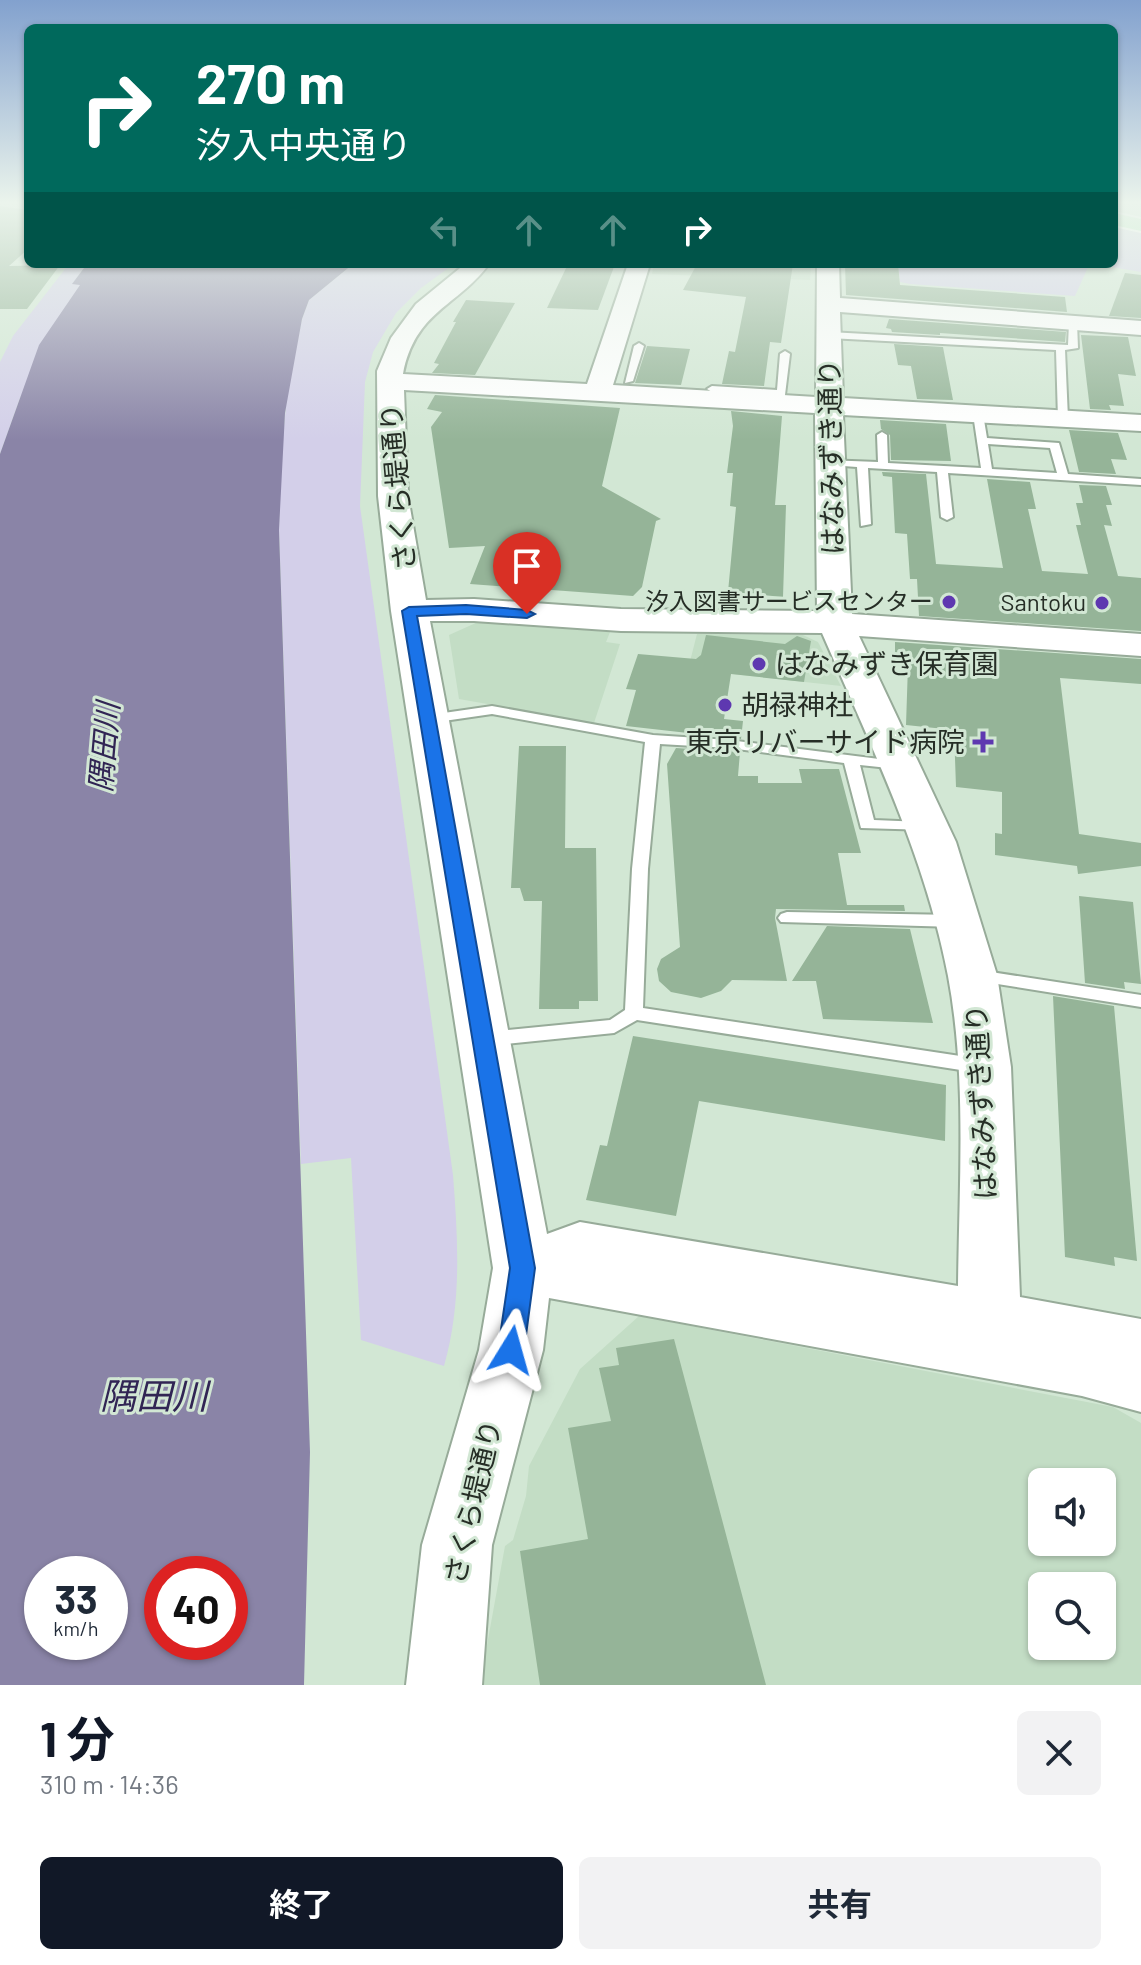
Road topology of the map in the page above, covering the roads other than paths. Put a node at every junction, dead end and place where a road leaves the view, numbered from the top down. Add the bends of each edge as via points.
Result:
1 (453, 283) edge
2 (636, 283) edge
3 (828, 283) edge
4 (829, 304) junction
5 (1073, 323) junction
6 (1141, 328) edge
7 (829, 335) junction
8 (639, 346) dead end
9 (1060, 347) junction
10 (785, 354) dead end
11 (622, 359) junction
12 (390, 381) junction
13 (628, 381) dead end
14 (712, 389) dead end
15 (598, 392) junction
16 (782, 398) junction
17 (829, 406) junction
18 (1063, 419) junction
19 (1141, 423) edge
20 (980, 427) junction
21 (882, 435) dead end
22 (829, 462) junction
23 (862, 464) junction
24 (883, 466) junction
25 (942, 469) junction
26 (987, 472) junction
27 (1063, 477) junction
28 (1141, 482) edge
29 (947, 517) dead end
30 (865, 524) dead end
31 (409, 611) junction
32 (835, 622) junction
33 (1141, 645) edge
34 (428, 719) junction
35 (653, 739) junction
36 (851, 759) junction
37 (901, 765) junction
38 (928, 827) junction
39 (787, 918) dead end
40 (958, 921) junction
41 (972, 975) junction
42 (1141, 1001) edge
43 (634, 1013) junction
44 (483, 1039) junction
45 (985, 1067) junction
46 (523, 1268) junction
47 (990, 1334) junction
48 (1141, 1347) edge
49 (1141, 1383) edge
50 (444, 1685) edge

1 - 12 street, さくら堤通り via 419,315 394,357
2 - 11 street
3 - 4 street, はなみずき通り
4 - 5 street
4 - 7 street, はなみずき通り
5 - 6 street
5 - 9 lane via 1073,348
7 - 9 lane
7 - 17 street, はなみずき通り
8 - 11 lane
9 - 18 lane
10 - 16 lane
11 - 13 lane
11 - 15 street
12 - 15 street
12 - 31 street, さくら堤通り via 393,496
14 - 16 lane
15 - 16 street
16 - 17 street
17 - 20 street
17 - 22 street, はなみずき通り
18 - 19 street
18 - 20 street
20 - 26 lane
20 - 27 lane via 1055,445
21 - 24 lane
22 - 23 lane
22 - 32 street, はなみずき通り
23 - 24 lane
23 - 30 lane
24 - 25 lane
25 - 26 lane
25 - 29 lane
26 - 27 lane
27 - 28 lane
31 - 32 street
31 - 34 street, さくら堤通り
32 - 33 street
32 - 37 street, はなみずき通り
34 - 35 lane via 492,710
34 - 44 street, さくら堤通り
35 - 36 lane
35 - 43 lane
36 - 37 lane
36 - 38 lane via 867,825
37 - 38 street, はなみずき通り
38 - 40 street, はなみずき通り
39 - 40 lane
40 - 41 street, はなみずき通り
41 - 42 lane
41 - 45 street, はなみずき通り
43 - 44 lane via 614,1026
43 - 45 lane
44 - 46 street, さくら堤通り
45 - 47 street, はなみずき通り
46 - 47 street
46 - 50 street, さくら堤通り via 511,1350 457,1545
47 - 48 street
47 - 49 street

